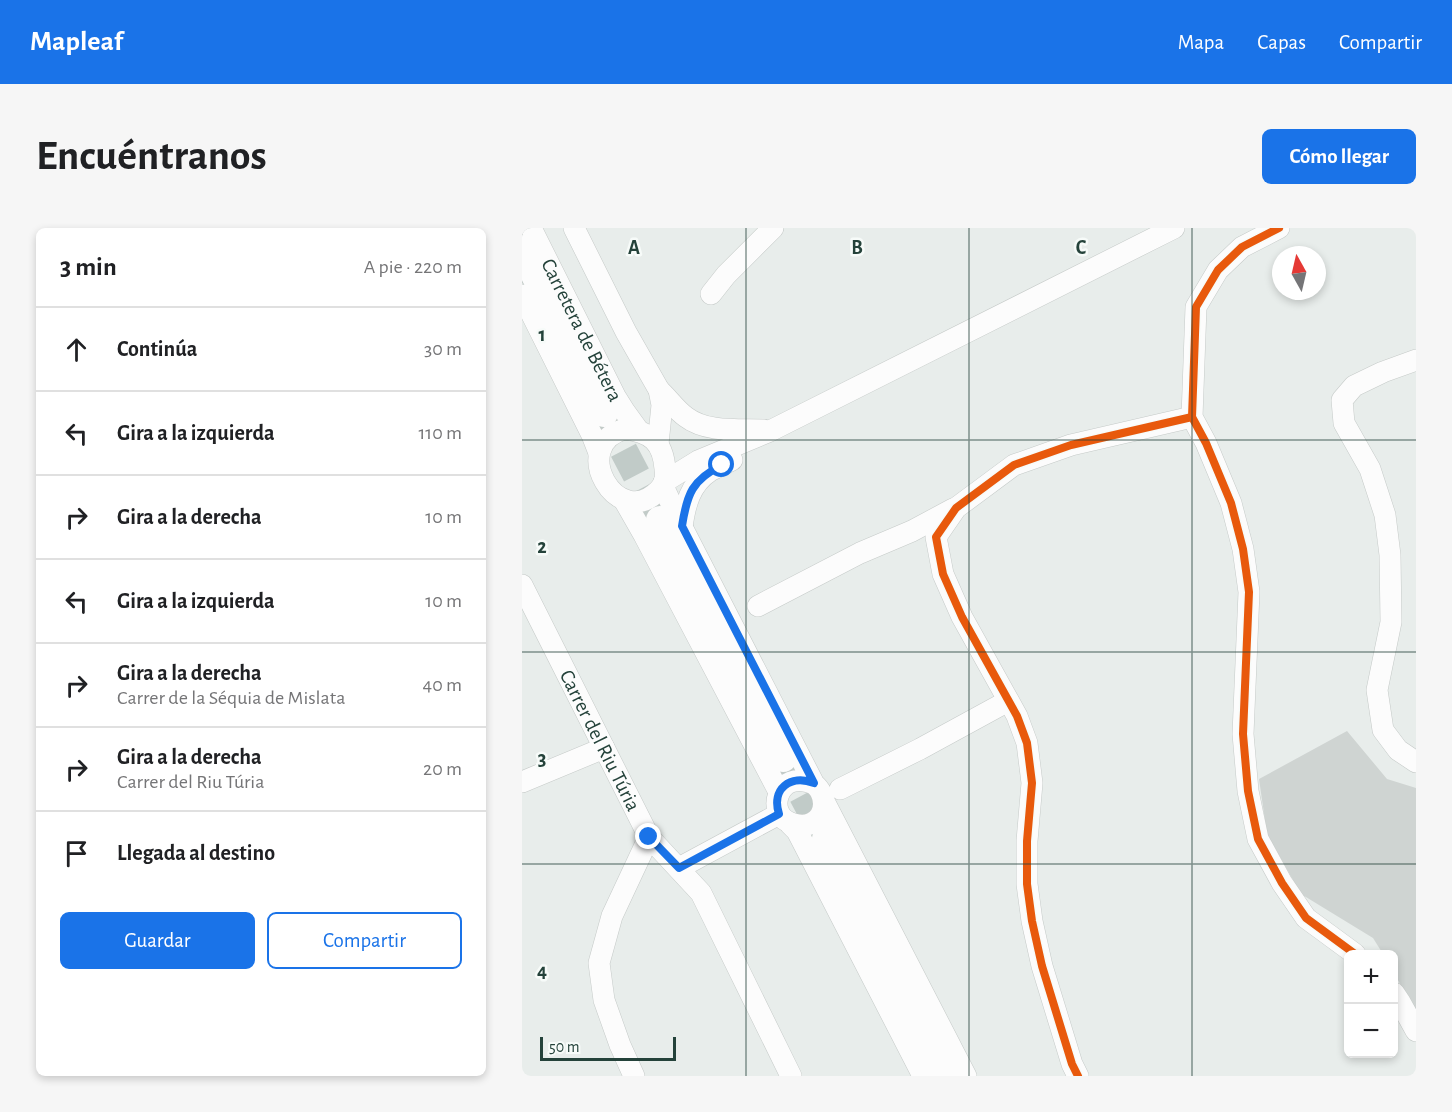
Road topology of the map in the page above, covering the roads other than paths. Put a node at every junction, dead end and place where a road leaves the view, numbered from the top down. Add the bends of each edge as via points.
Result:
1 (531, 228) edge
2 (574, 228) edge
3 (773, 228) edge
4 (1174, 228) edge
5 (1279, 228) edge
6 (522, 249) edge
7 (711, 294) dead end
8 (522, 295) edge
9 (1416, 360) edge
10 (654, 382) junction
11 (1191, 417) junction
12 (625, 423) junction
13 (770, 430) junction
14 (658, 444) junction
15 (599, 453) junction
16 (664, 484) junction
17 (624, 500) junction
18 (956, 508) junction
19 (671, 523) junction
20 (522, 585) edge
21 (758, 606) dead end
22 (1008, 700) junction
23 (604, 748) junction
24 (783, 758) tunnel mouth
25 (1416, 762) edge
26 (522, 782) edge
27 (826, 791) junction
28 (780, 792) junction
29 (785, 819) junction
30 (649, 837) junction
31 (826, 839) tunnel mouth
32 (679, 868) junction
33 (1350, 950) edge
34 (1398, 999) edge
35 (1416, 1031) edge
36 (634, 1076) edge
37 (791, 1076) edge
38 (923, 1076) edge
39 (944, 1076) edge
40 (966, 1076) edge
41 (1078, 1076) edge

1 - 12 street, Carretera de Bétera
2 - 10 street
3 - 7 street
4 - 13 street
5 - 11 street via 1242,247 1226,262 1197,307
6 - 12 main road
8 - 15 street, Carretera de Bétera
9 - 25 street via 1354,387 1342,399 1344,423 1370,470 1384,515 1390,555 1390,622 1377,690 1383,730 1398,750
10 - 12 street via 643,413
10 - 13 street via 686,417 704,426
10 - 14 street via 662,405
11 - 18 street via 1071,445 1014,465
11 - 33 street via 1231,503 1243,549 1249,592 1242,734 1258,839 1306,918
12 - 14 street
12 - 15 street via 607,438
13 - 16 street via 698,461
13 - 19 street via 743,453 697,482
14 - 16 street via 664,460
15 - 17 street via 604,481
16 - 17 street via 649,498
16 - 19 street
17 - 28 street
18 - 21 street
18 - 22 street via 936,537 943,574
19 - 24 main road
19 - 27 street
20 - 23 street, Carrer del Riu Túria
22 - 27 street via 920,749
22 - 41 street via 1027,743 1032,783 1027,884 1032,921 1042,966
23 - 26 street
23 - 30 street, Carrer del Riu Túria
27 - 28 street via 799,779
27 - 29 street via 821,814 814,822 798,825
27 - 40 street
28 - 29 street via 777,800
29 - 32 street
29 - 38 street via 797,831
30 - 32 street, Carrer del Riu Túria
30 - 36 street via 612,916 599,963 604,1000
31 - 39 main road
32 - 37 street, Carrer del Riu Túria via 701,893
34 - 35 street

